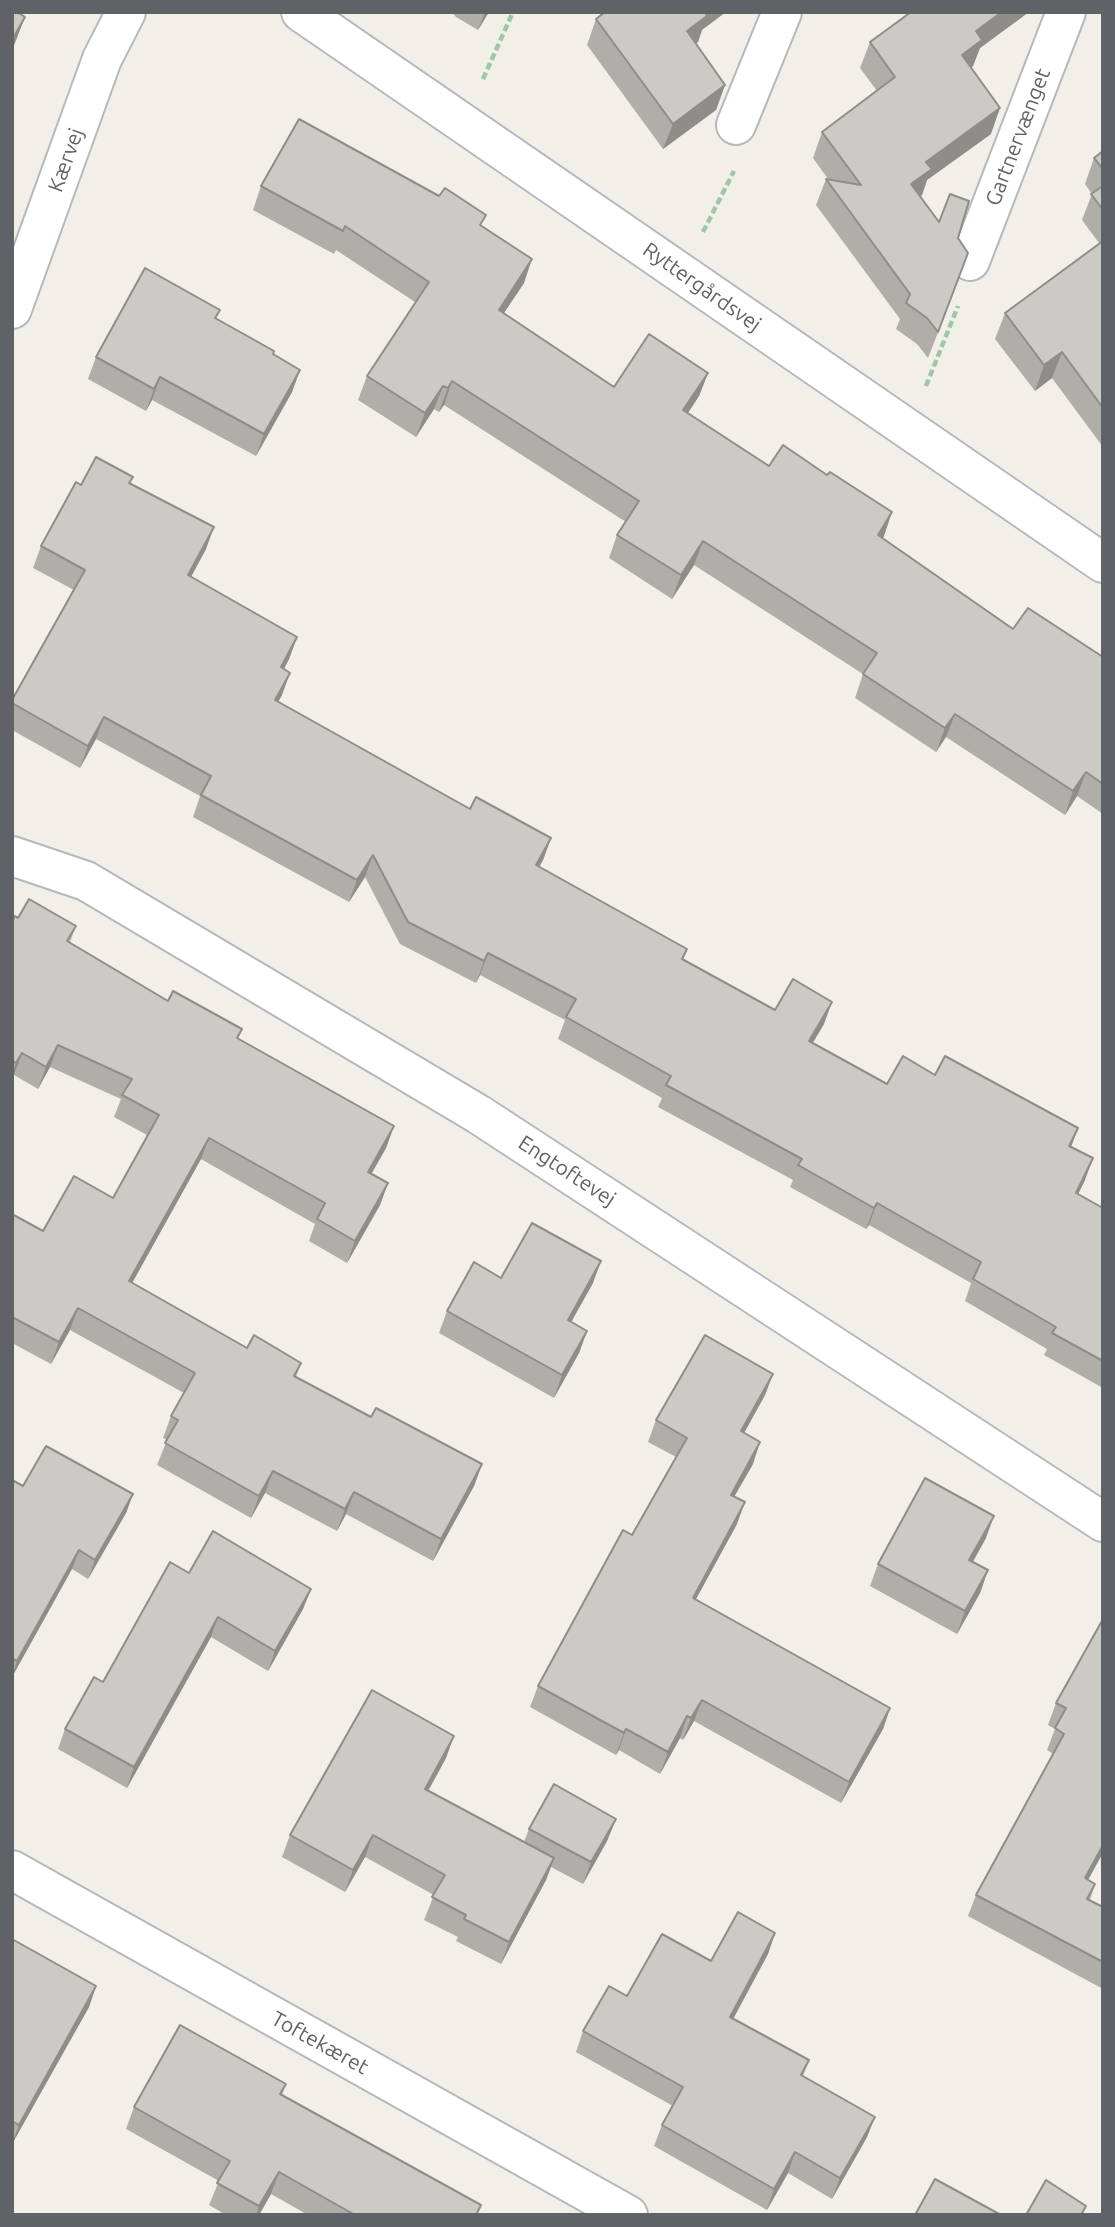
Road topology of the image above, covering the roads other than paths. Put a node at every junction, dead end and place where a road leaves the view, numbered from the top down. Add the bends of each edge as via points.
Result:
1 (126, 12) edge
2 (301, 12) edge
3 (782, 12) edge
4 (1066, 12) edge
5 (736, 125) road end
6 (970, 261) road end
7 (12, 309) edge
8 (1103, 563) edge
9 (12, 856) edge
10 (1103, 1522) edge
11 (12, 1870) edge
12 (628, 2215) edge

1 - 7 street, Kærvej via 102,59
2 - 8 street, Ryttergårdsvej
3 - 5 street
4 - 6 street, Gartnervænget
9 - 10 street, Engtoftevej via 86,881 478,1114
11 - 12 street, Toftekæret

